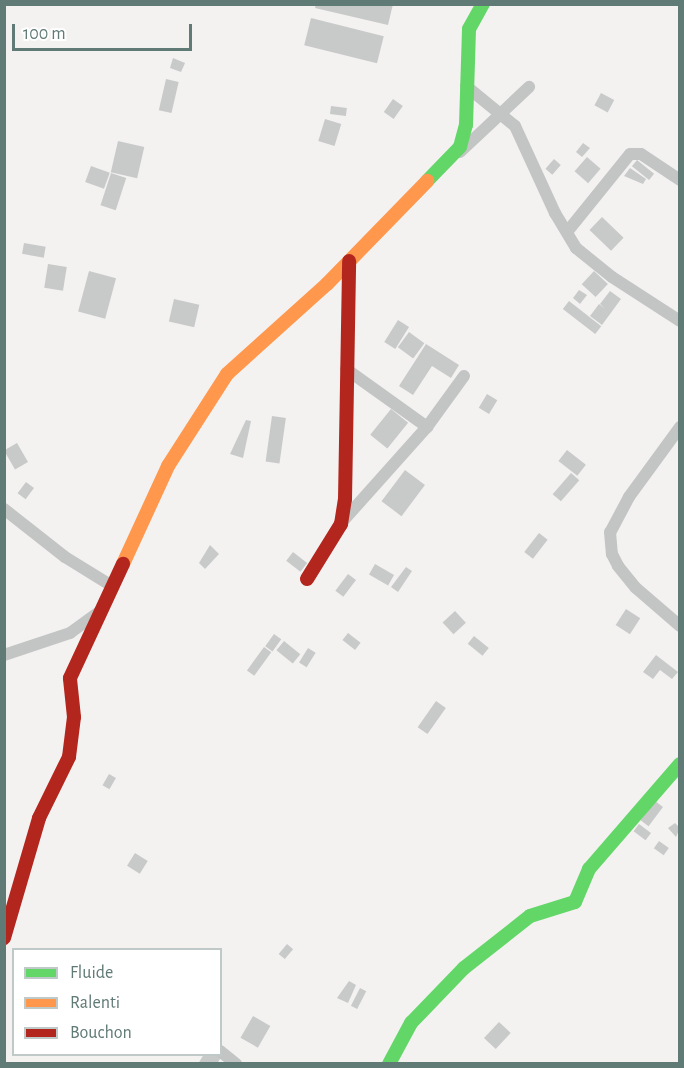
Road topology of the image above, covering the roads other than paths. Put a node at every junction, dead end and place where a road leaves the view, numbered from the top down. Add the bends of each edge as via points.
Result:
1 (483, 4) edge
2 (466, 86) junction
3 (529, 87) dead end
4 (503, 113) junction
5 (448, 163) junction
6 (680, 180) edge
7 (567, 232) junction
8 (349, 261) junction
9 (680, 321) edge
10 (346, 369) junction
11 (464, 376) dead end
12 (427, 427) junction
13 (680, 427) edge
14 (4, 509) edge
15 (341, 524) junction
16 (307, 579) dead end
17 (112, 586) junction
18 (101, 610) junction
19 (680, 626) edge
20 (4, 656) edge
21 (680, 764) edge
22 (4, 938) edge
23 (222, 1053) edge
24 (236, 1064) edge
25 (389, 1064) edge

1 - 2 street via 469,29
2 - 4 street
2 - 5 street via 466,125 460,147
3 - 4 street
4 - 5 street
4 - 7 street via 524,140
5 - 8 street
6 - 7 street via 641,154 630,154
7 - 9 street via 592,262
8 - 10 street
8 - 17 street via 227,374 207,400 168,466
10 - 12 street
10 - 15 street via 345,499
11 - 12 street
12 - 15 street
13 - 19 street via 629,497 610,532 610,543 618,566 636,588
14 - 17 street via 65,557
15 - 16 street
17 - 18 street
18 - 20 street via 70,633
18 - 22 street via 70,678 74,717 69,758 39,818
21 - 25 street via 589,869 575,902 530,916 464,968 411,1023
23 - 24 street

